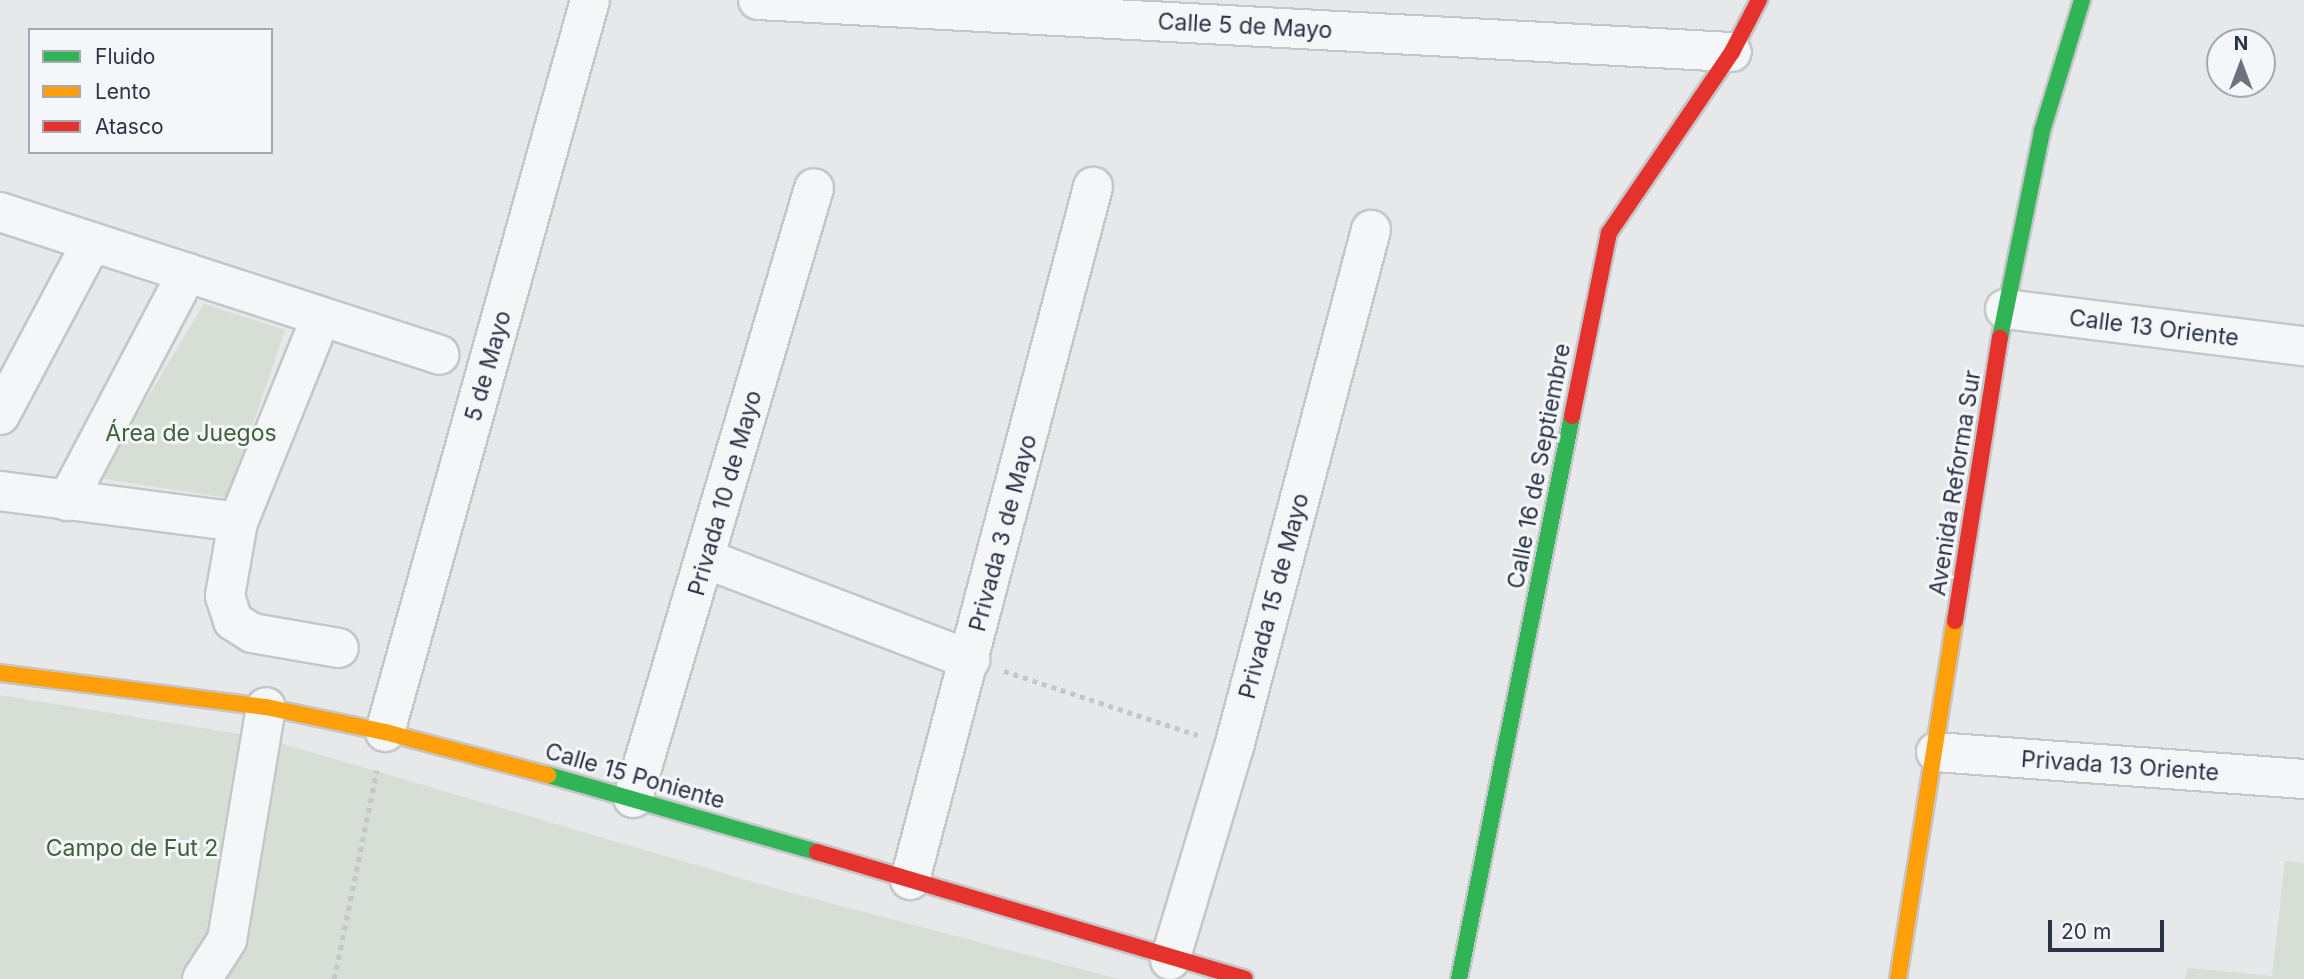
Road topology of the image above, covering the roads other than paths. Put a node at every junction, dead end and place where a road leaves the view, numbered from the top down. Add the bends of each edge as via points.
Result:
1 (590, 0) edge
2 (758, 0) edge
3 (1759, 0) edge
4 (2082, 0) edge
5 (1732, 52) junction
6 (1093, 187) dead end
7 (814, 188) dead end
8 (0, 212) edge
9 (1371, 230) dead end
10 (92, 242) junction
11 (187, 273) junction
12 (2005, 309) junction
13 (321, 317) junction
14 (2304, 346) edge
15 (439, 355) dead end
16 (0, 415) edge
17 (0, 491) edge
18 (67, 501) junction
19 (238, 522) junction
20 (706, 559) junction
21 (339, 648) dead end
22 (970, 660) junction
23 (0, 673) edge
24 (266, 707) junction
25 (385, 732) junction
26 (1936, 752) junction
27 (2304, 779) edge
28 (633, 798) junction
29 (910, 880) junction
30 (1170, 960) junction
31 (202, 979) edge
32 (1245, 979) edge
33 (1459, 979) edge
34 (1898, 979) edge

1 - 25 street, 5 de Mayo
2 - 5 street, Calle 5 de Mayo
3 - 5 street, Calle 16 de Septiembre
4 - 12 street, Avenida Reforma Sur via 2042,131
5 - 33 street, Calle 16 de Septiembre via 1609,233
6 - 22 street, Privada 3 de Mayo
7 - 20 street, Privada 10 de Mayo
8 - 10 street
9 - 30 street, Privada 15 de Mayo via 1234,747
10 - 11 street
10 - 16 street
11 - 13 street
11 - 18 street
12 - 14 street, Calle 13 Oriente
12 - 26 street, Avenida Reforma Sur
13 - 15 street
13 - 19 street
17 - 18 street
18 - 19 street
19 - 21 street via 225,596 233,621 252,633
20 - 22 street
20 - 28 street, Privada 10 de Mayo
22 - 29 street, Privada 3 de Mayo
23 - 24 street, Calle 15 Poniente
24 - 25 street, Calle 15 Poniente
24 - 31 street via 227,940
25 - 28 street, Calle 15 Poniente
26 - 27 street, Privada 13 Oriente
26 - 34 street, Avenida Reforma Sur
28 - 29 street, Calle 15 Poniente
29 - 30 street, Calle 15 Poniente
30 - 32 street, Calle 15 Poniente

